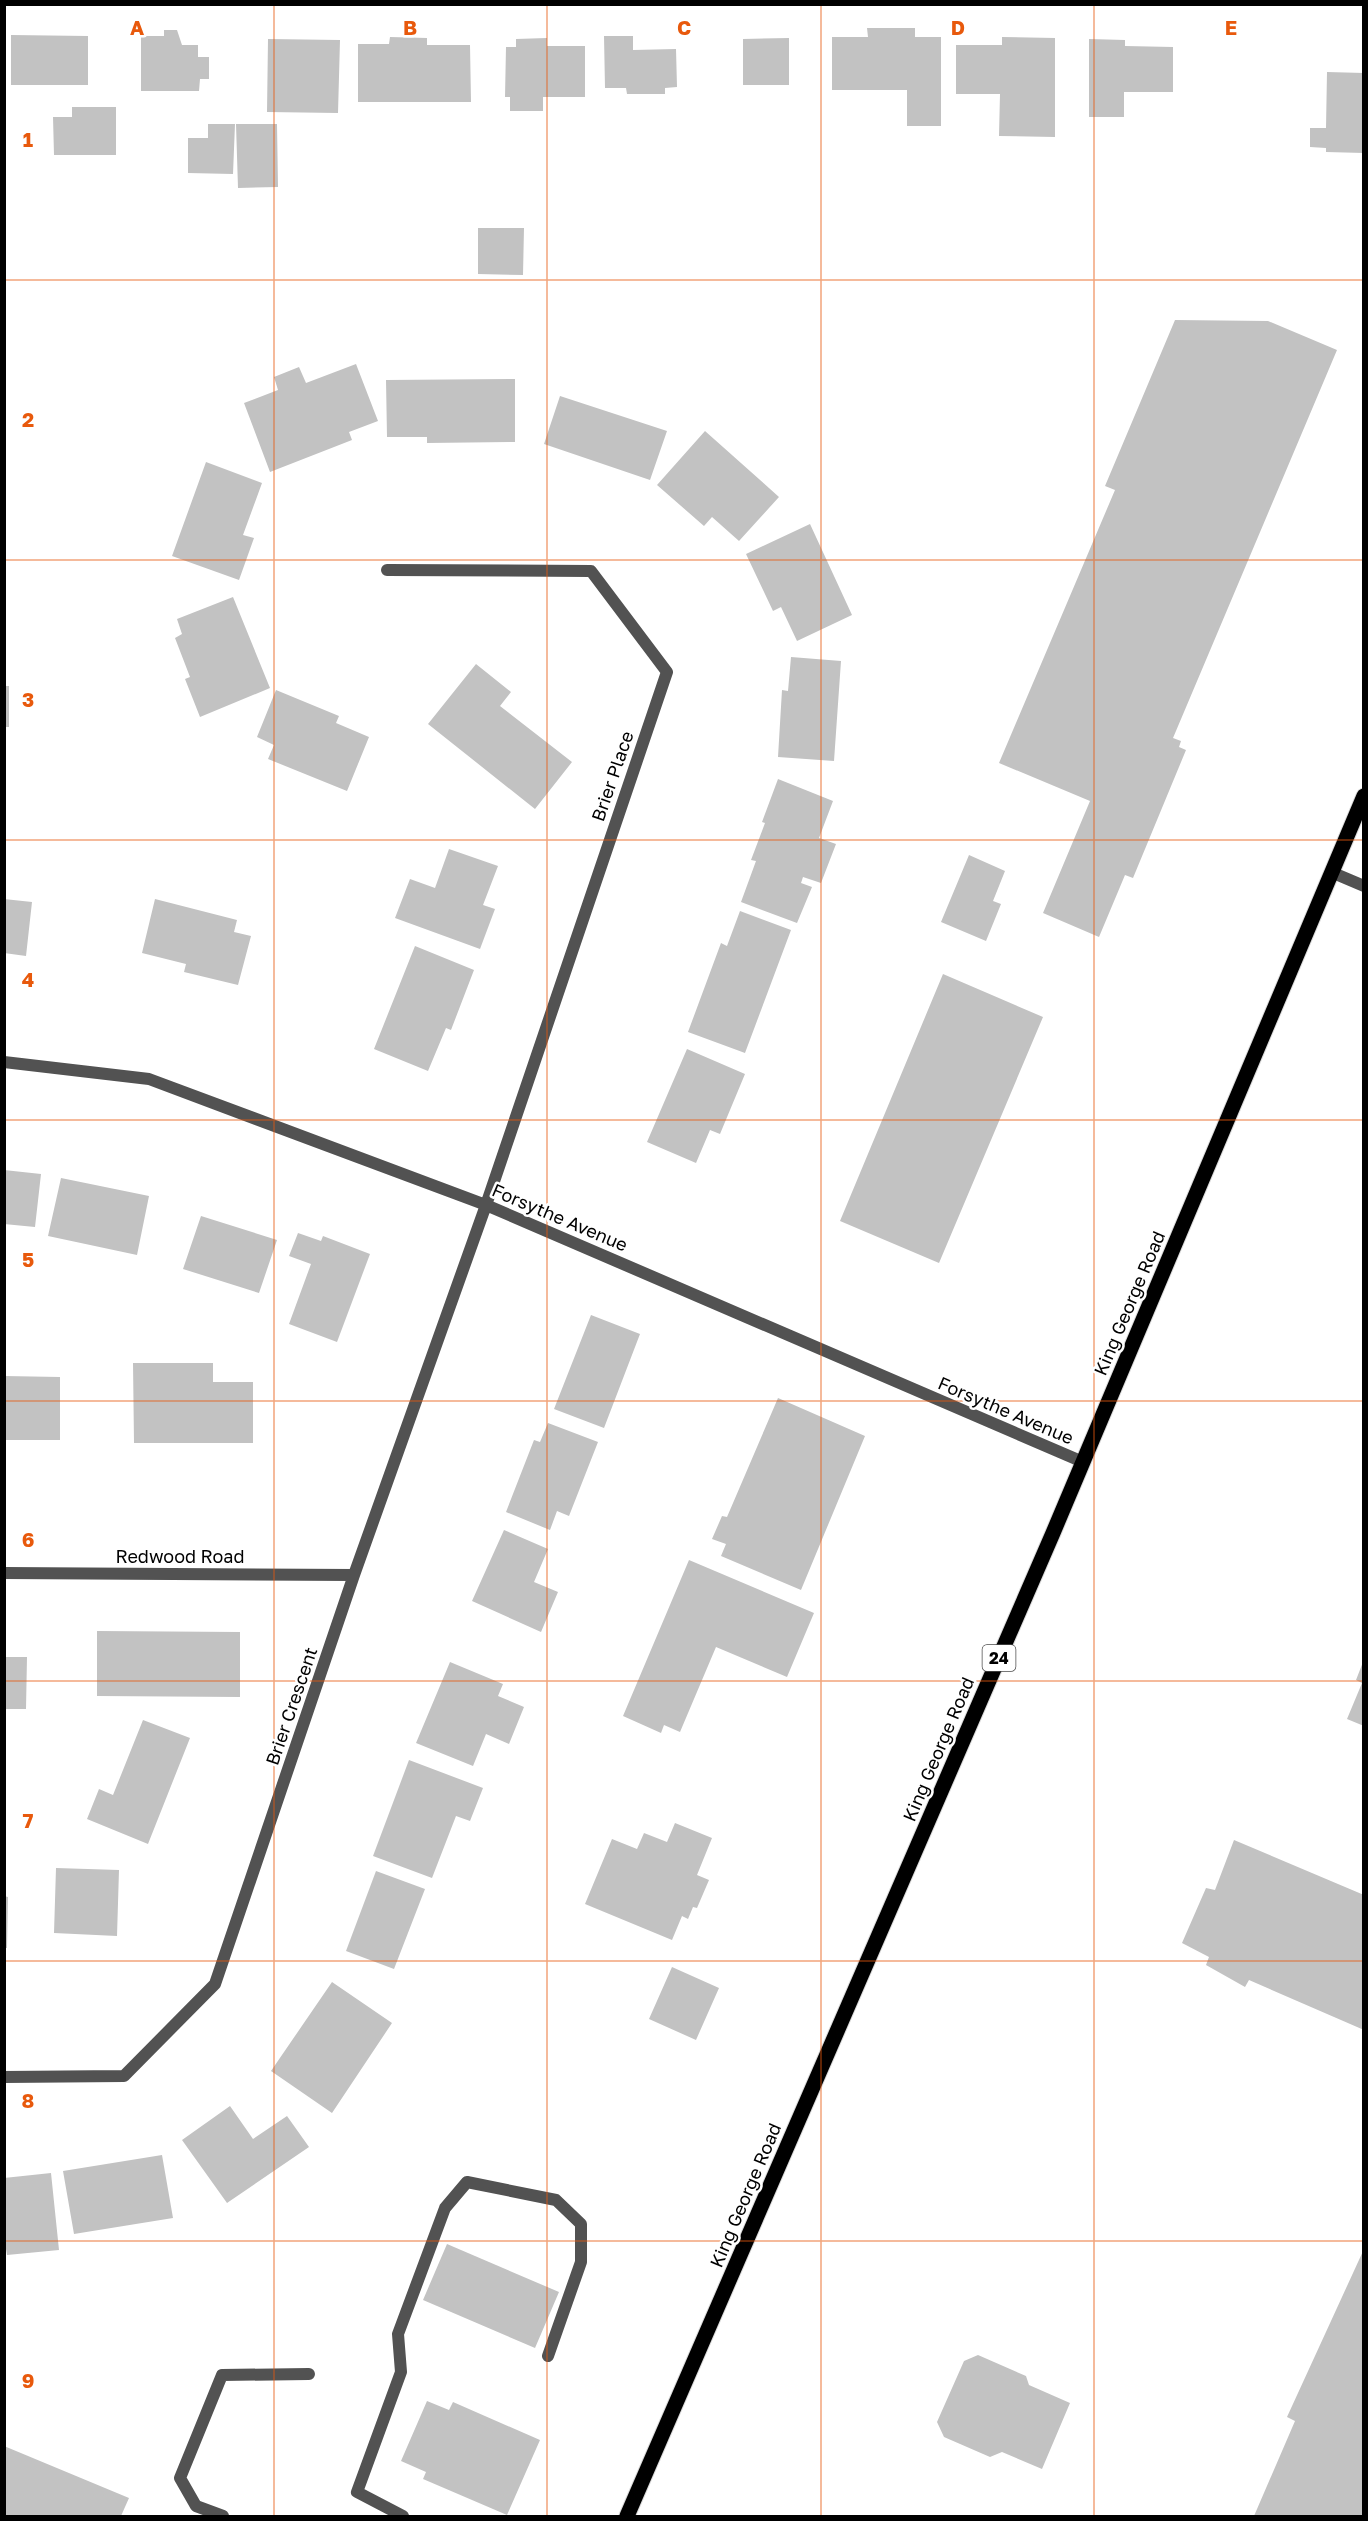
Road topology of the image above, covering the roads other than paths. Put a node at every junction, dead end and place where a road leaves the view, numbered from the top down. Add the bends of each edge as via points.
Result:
1 (387, 570) dead end
2 (1364, 796) edge
3 (1331, 872) junction
4 (1364, 886) edge
5 (4, 1062) edge
6 (486, 1205) junction
7 (1083, 1462) junction
8 (4, 1573) edge
9 (354, 1575) junction
10 (4, 2077) edge
11 (548, 2356) dead end
12 (309, 2374) dead end
13 (223, 2517) edge
14 (403, 2517) edge
15 (627, 2517) edge

1 - 6 street, Brier Place via 591,571 667,672
2 - 3 main road, King George Road / 24
3 - 4 street
3 - 7 main road, King George Road / 24
5 - 6 street, Forsythe Avenue via 149,1079
6 - 7 street, Forsythe Avenue
6 - 9 street, Brier Crescent
7 - 15 main road, King George Road / 24
8 - 9 street, Redwood Road
9 - 10 street, Brier Crescent via 215,1984 124,2076
11 - 14 street via 581,2262 581,2224 556,2200 467,2182 445,2208 398,2334 401,2372 357,2492
12 - 13 street via 222,2375 180,2478 196,2506

